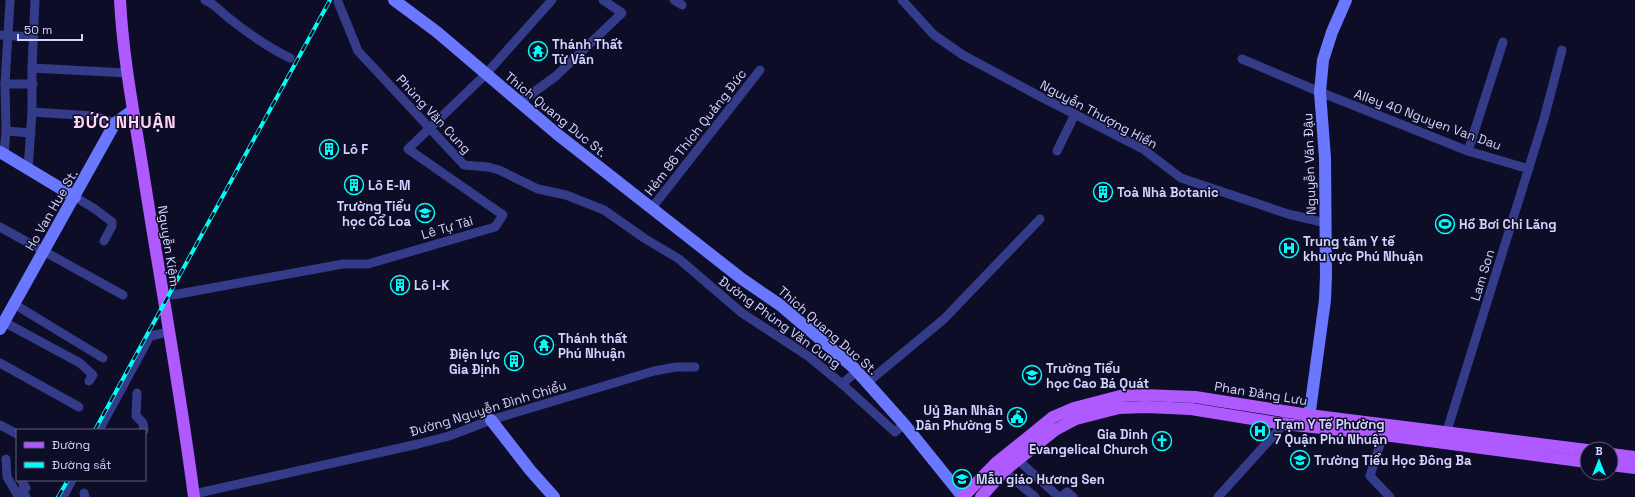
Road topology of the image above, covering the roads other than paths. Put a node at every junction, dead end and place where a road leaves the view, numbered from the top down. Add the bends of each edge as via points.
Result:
1 (10, 0) edge
2 (35, 0) edge
3 (120, 0) edge
4 (206, 0) edge
5 (394, 0) edge
6 (552, 0) edge
7 (603, 0) edge
8 (902, 0) edge
9 (1346, 0) edge
10 (338, 2) dead end
11 (4, 35) edge
12 (33, 37) junction
13 (1503, 42) dead end
14 (1562, 50) dead end
15 (290, 58) dead end
16 (1242, 59) dead end
17 (32, 68) junction
18 (760, 70) dead end
19 (127, 73) junction
20 (486, 74) junction
21 (5, 84) junction
22 (33, 84) junction
23 (1320, 92) junction
24 (518, 103) junction
25 (133, 110) junction
26 (32, 112) junction
27 (1075, 114) junction
28 (115, 123) junction
29 (429, 127) junction
30 (6, 131) junction
31 (30, 133) junction
32 (1468, 151) junction
33 (1057, 152) dead end
34 (2, 154) edge
35 (1529, 169) junction
36 (28, 170) junction
37 (75, 197) junction
38 (651, 209) junction
39 (617, 219) joint
40 (1040, 219) dead end
41 (1326, 223) junction
42 (0, 226) edge
43 (104, 241) dead end
44 (44, 251) junction
45 (123, 295) dead end
46 (172, 295) dead end
47 (14, 304) junction
48 (2, 326) edge
49 (169, 332) junction
50 (103, 358) dead end
51 (0, 363) edge
52 (695, 367) dead end
53 (857, 371) junction
54 (89, 381) dead end
55 (868, 382) junction
56 (842, 384) junction
57 (137, 393) dead end
58 (879, 394) junction
59 (866, 405) junction
60 (78, 407) dead end
61 (1285, 411) junction
62 (491, 420) junction
63 (1308, 421) junction
64 (904, 424) junction
65 (1284, 424) junction
66 (0, 425) edge
67 (100, 429) edge
68 (144, 429) edge
69 (16, 433) edge
70 (1383, 435) junction
71 (1445, 437) junction
72 (1579, 449) edge
73 (1619, 455) edge
74 (1635, 457) edge
75 (6, 459) dead end
76 (1018, 460) junction
77 (1579, 461) edge
78 (1619, 466) edge
79 (1635, 468) edge
80 (1004, 471) junction
81 (22, 481) edge
82 (71, 481) edge
83 (24, 494) edge
84 (194, 496) edge
85 (63, 497) edge
86 (554, 497) edge
87 (963, 497) edge
88 (981, 497) edge
89 (1035, 497) edge
90 (1060, 497) edge
91 (1073, 497) edge
92 (1218, 497) edge
93 (1390, 497) edge

1 - 11 street
2 - 12 street
3 - 19 main road, Nguyễn Kiệm
4 - 15 street via 273,50
5 - 20 street, Thich Quang Duc St. via 437,32
6 - 20 street, Lê Tự Tài
7 - 24 street via 622,12 556,76
8 - 27 street, Nguyễn Thượng Hiền via 934,35 963,55
9 - 23 street, Nguyễn Văn Đậu via 1323,60
10 - 29 street, Phùng Văn Cung via 358,51
11 - 12 street
11 - 21 street
12 - 17 street
13 - 32 street
14 - 35 street, Lam Son
16 - 23 street, Alley 40 Nguyen Van Dau
17 - 19 street
17 - 22 street
18 - 38 street, Hẻm 86 Thích Quảng Đức
19 - 25 main road, Nguyễn Kiệm
20 - 24 street, Thich Quang Duc St.
20 - 29 street, Lê Tự Tài
21 - 22 street
21 - 30 street
22 - 26 street
23 - 32 street, Alley 40 Nguyen Van Dau
23 - 41 street, Nguyễn Văn Đậu
24 - 38 street, Thich Quang Duc St.
25 - 28 street, Ho Van Hue St.
25 - 49 main road, Nguyễn Kiệm
26 - 28 street via 94,116
26 - 31 street
27 - 33 street
27 - 41 street, Nguyễn Thượng Hiền via 1144,149 1181,178 1288,214
28 - 37 street, Ho Van Hue St.
29 - 39 street, Phùng Văn Cung via 464,165 499,170 538,189 566,195 604,210
29 - 46 street, Lê Tự Tài via 408,149 503,215 495,227 368,264 343,264
30 - 31 street
30 - 34 street
31 - 36 street
32 - 35 street, Alley 40 Nguyen Van Dau
34 - 36 street
35 - 71 street, Lam Son
36 - 37 street
37 - 43 street via 112,222
37 - 44 street, Ho Van Hue St.
38 - 53 street, Thich Quang Duc St. via 780,305
39 - 56 street, Đường Phùng Văn Cung via 679,259 742,313 808,356
40 - 55 street via 944,319
41 - 63 street, Nguyễn Văn Đậu via 1325,300
42 - 44 street
44 - 45 street
44 - 47 street, Ho Van Hue St.
47 - 48 street, Ho Van Hue St.
47 - 50 street
48 - 54 street via 80,363 92,375
49 - 67 street via 150,336
49 - 84 main road, Nguyễn Kiệm
51 - 60 street
52 - 62 street, Đường Nguyễn Đình Chiểu via 654,371
53 - 55 street, Thich Quang Duc St.
53 - 56 street
55 - 58 street, Thich Quang Duc St.
56 - 59 street, Đường Phùng Văn Cung
57 - 68 street via 136,416 143,423
58 - 59 street
58 - 64 street, Thich Quang Duc St.
59 - 64 street, Đường Phùng Văn Cung via 895,432
61 - 63 main road, Phan Đăng Lưu
61 - 65 street
61 - 87 main road, Phan Đăng Lưu via 1195,397 1143,395 1095,401 1053,417 996,463
62 - 84 street, Đường Nguyễn Đình Chiểu via 449,436 418,444
62 - 86 street
63 - 65 main road, Phan Đăng Lưu
63 - 70 main road, Phan Đăng Lưu
63 - 71 main road, Phan Đăng Lưu
64 - 87 street, Thich Quang Duc St.
65 - 76 main road, Phan Đăng Lưu via 1191,409 1119,408 1076,419 1055,430
65 - 92 street
66 - 69 street
70 - 71 main road, Phan Đăng Lưu
70 - 93 street via 1370,476
71 - 72 main road, Phan Đăng Lưu
71 - 77 main road, Phan Đăng Lưu
73 - 74 main road
75 - 83 street via 7,477 17,494
76 - 80 main road, Phan Đăng Lưu
76 - 90 street
78 - 79 main road
80 - 88 main road, Phan Đăng Lưu
80 - 89 street
81 - 83 street via 26,488
82 - 85 street
90 - 91 street via 1066,492

